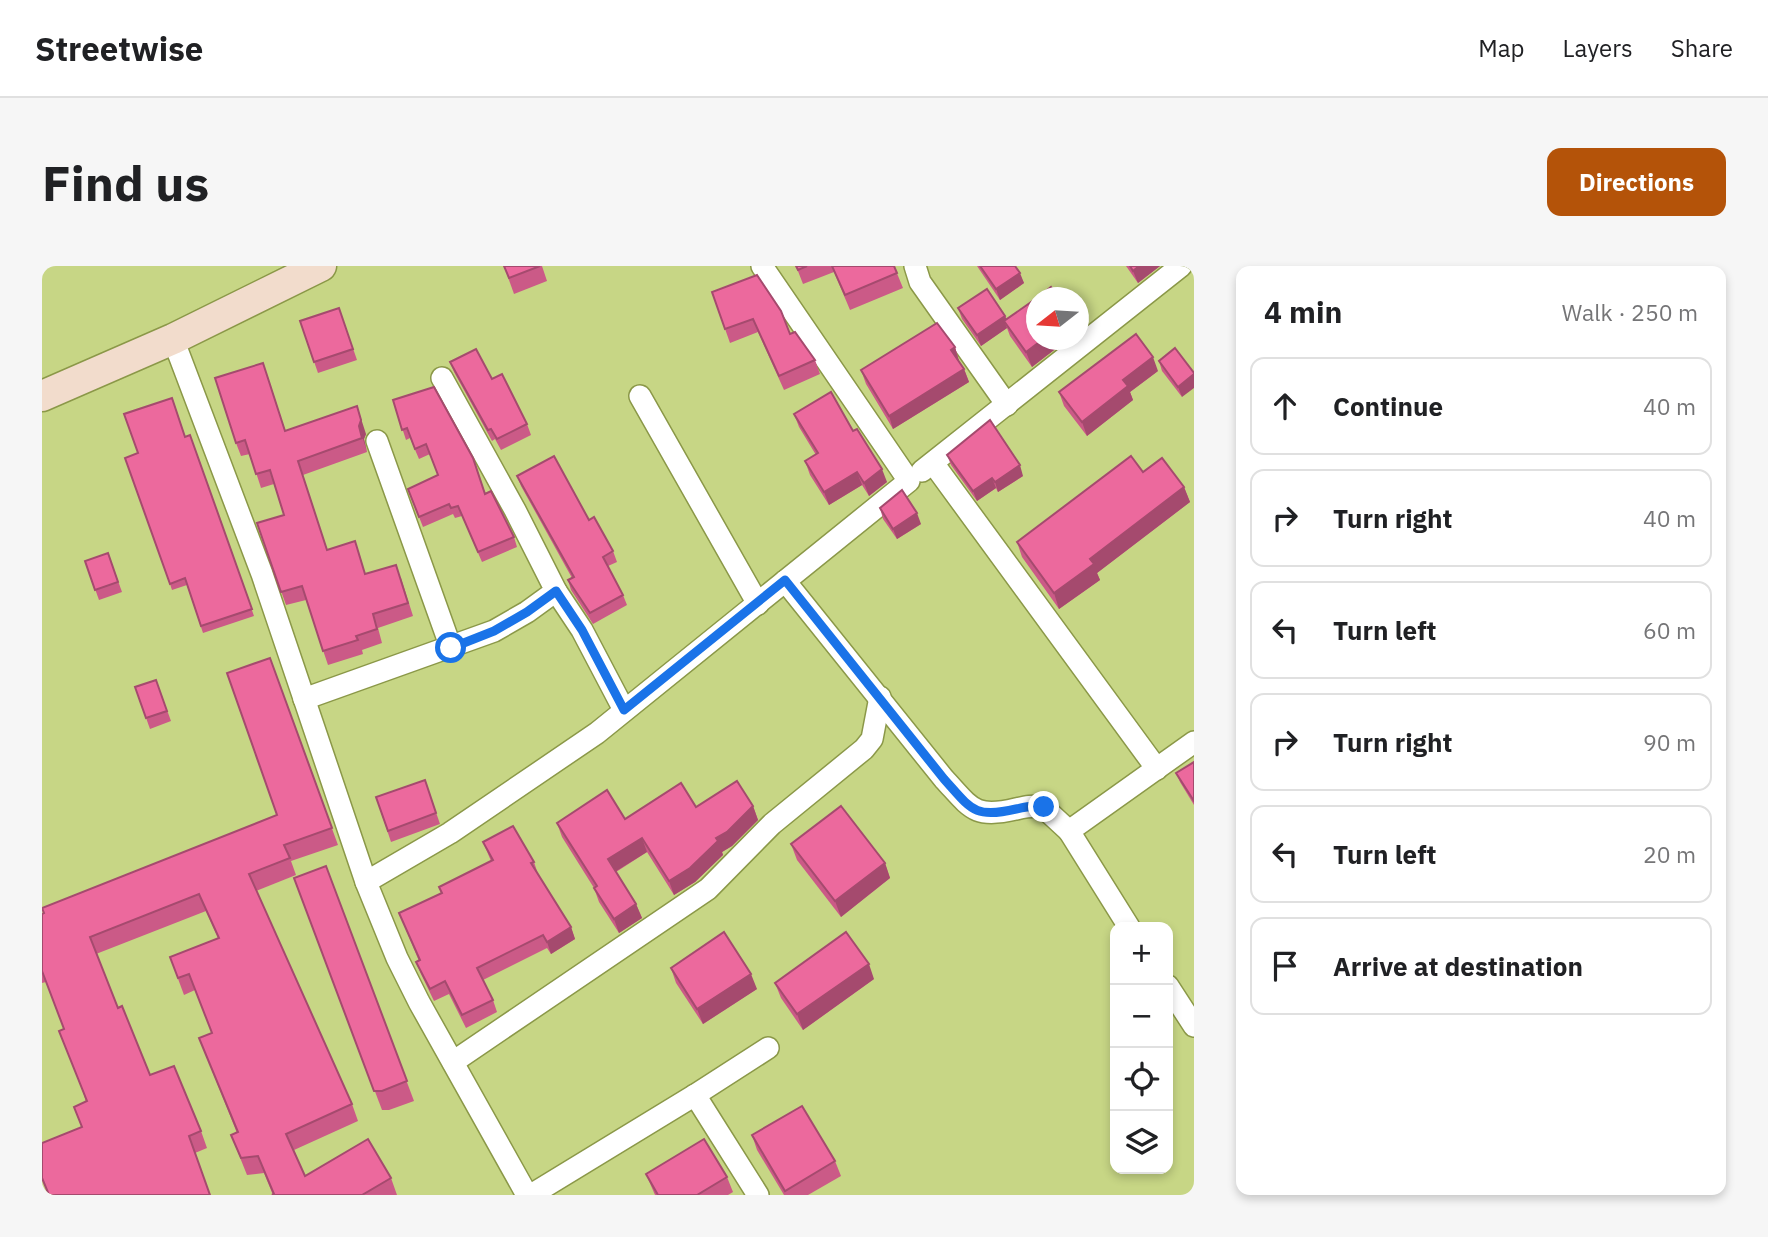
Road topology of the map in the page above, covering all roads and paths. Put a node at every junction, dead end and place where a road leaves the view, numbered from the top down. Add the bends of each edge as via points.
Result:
1 (321, 266) edge
2 (762, 266) edge
3 (915, 266) edge
4 (1181, 266) edge
5 (173, 339) junction
6 (442, 378) dead end
7 (42, 396) edge
8 (640, 396) dead end
9 (1007, 405) junction
10 (377, 441) dead end
11 (933, 463) junction
12 (909, 481) junction
13 (785, 580) junction
14 (556, 591) junction
15 (758, 604) junction
16 (451, 648) junction
17 (880, 697) junction
18 (304, 699) junction
19 (624, 710) junction
20 (1194, 742) edge
21 (1157, 769) junction
22 (1069, 831) junction
23 (366, 882) junction
24 (1126, 922) edge
25 (1173, 994) edge
26 (1194, 1026) edge
27 (768, 1048) dead end
28 (453, 1062) junction
29 (695, 1095) junction
30 (529, 1195) edge
31 (758, 1195) edge

1 - 5 main road
2 - 12 street
3 - 9 street via 920,282
4 - 9 street
5 - 7 main road
5 - 18 street
6 - 14 street
8 - 15 street
9 - 11 street
10 - 16 street
11 - 12 street
11 - 21 street
12 - 13 street
13 - 15 street
13 - 17 street
14 - 16 street via 494,631
14 - 19 street
15 - 19 street
16 - 18 street
17 - 22 street via 966,803 992,815 1044,807
17 - 28 street via 872,739 864,749 772,824 708,889
18 - 23 street
19 - 23 street via 450,833
20 - 21 street
21 - 22 street
22 - 24 street
23 - 28 street via 397,958
25 - 26 street
27 - 29 street
28 - 30 street
29 - 30 street
29 - 31 street

